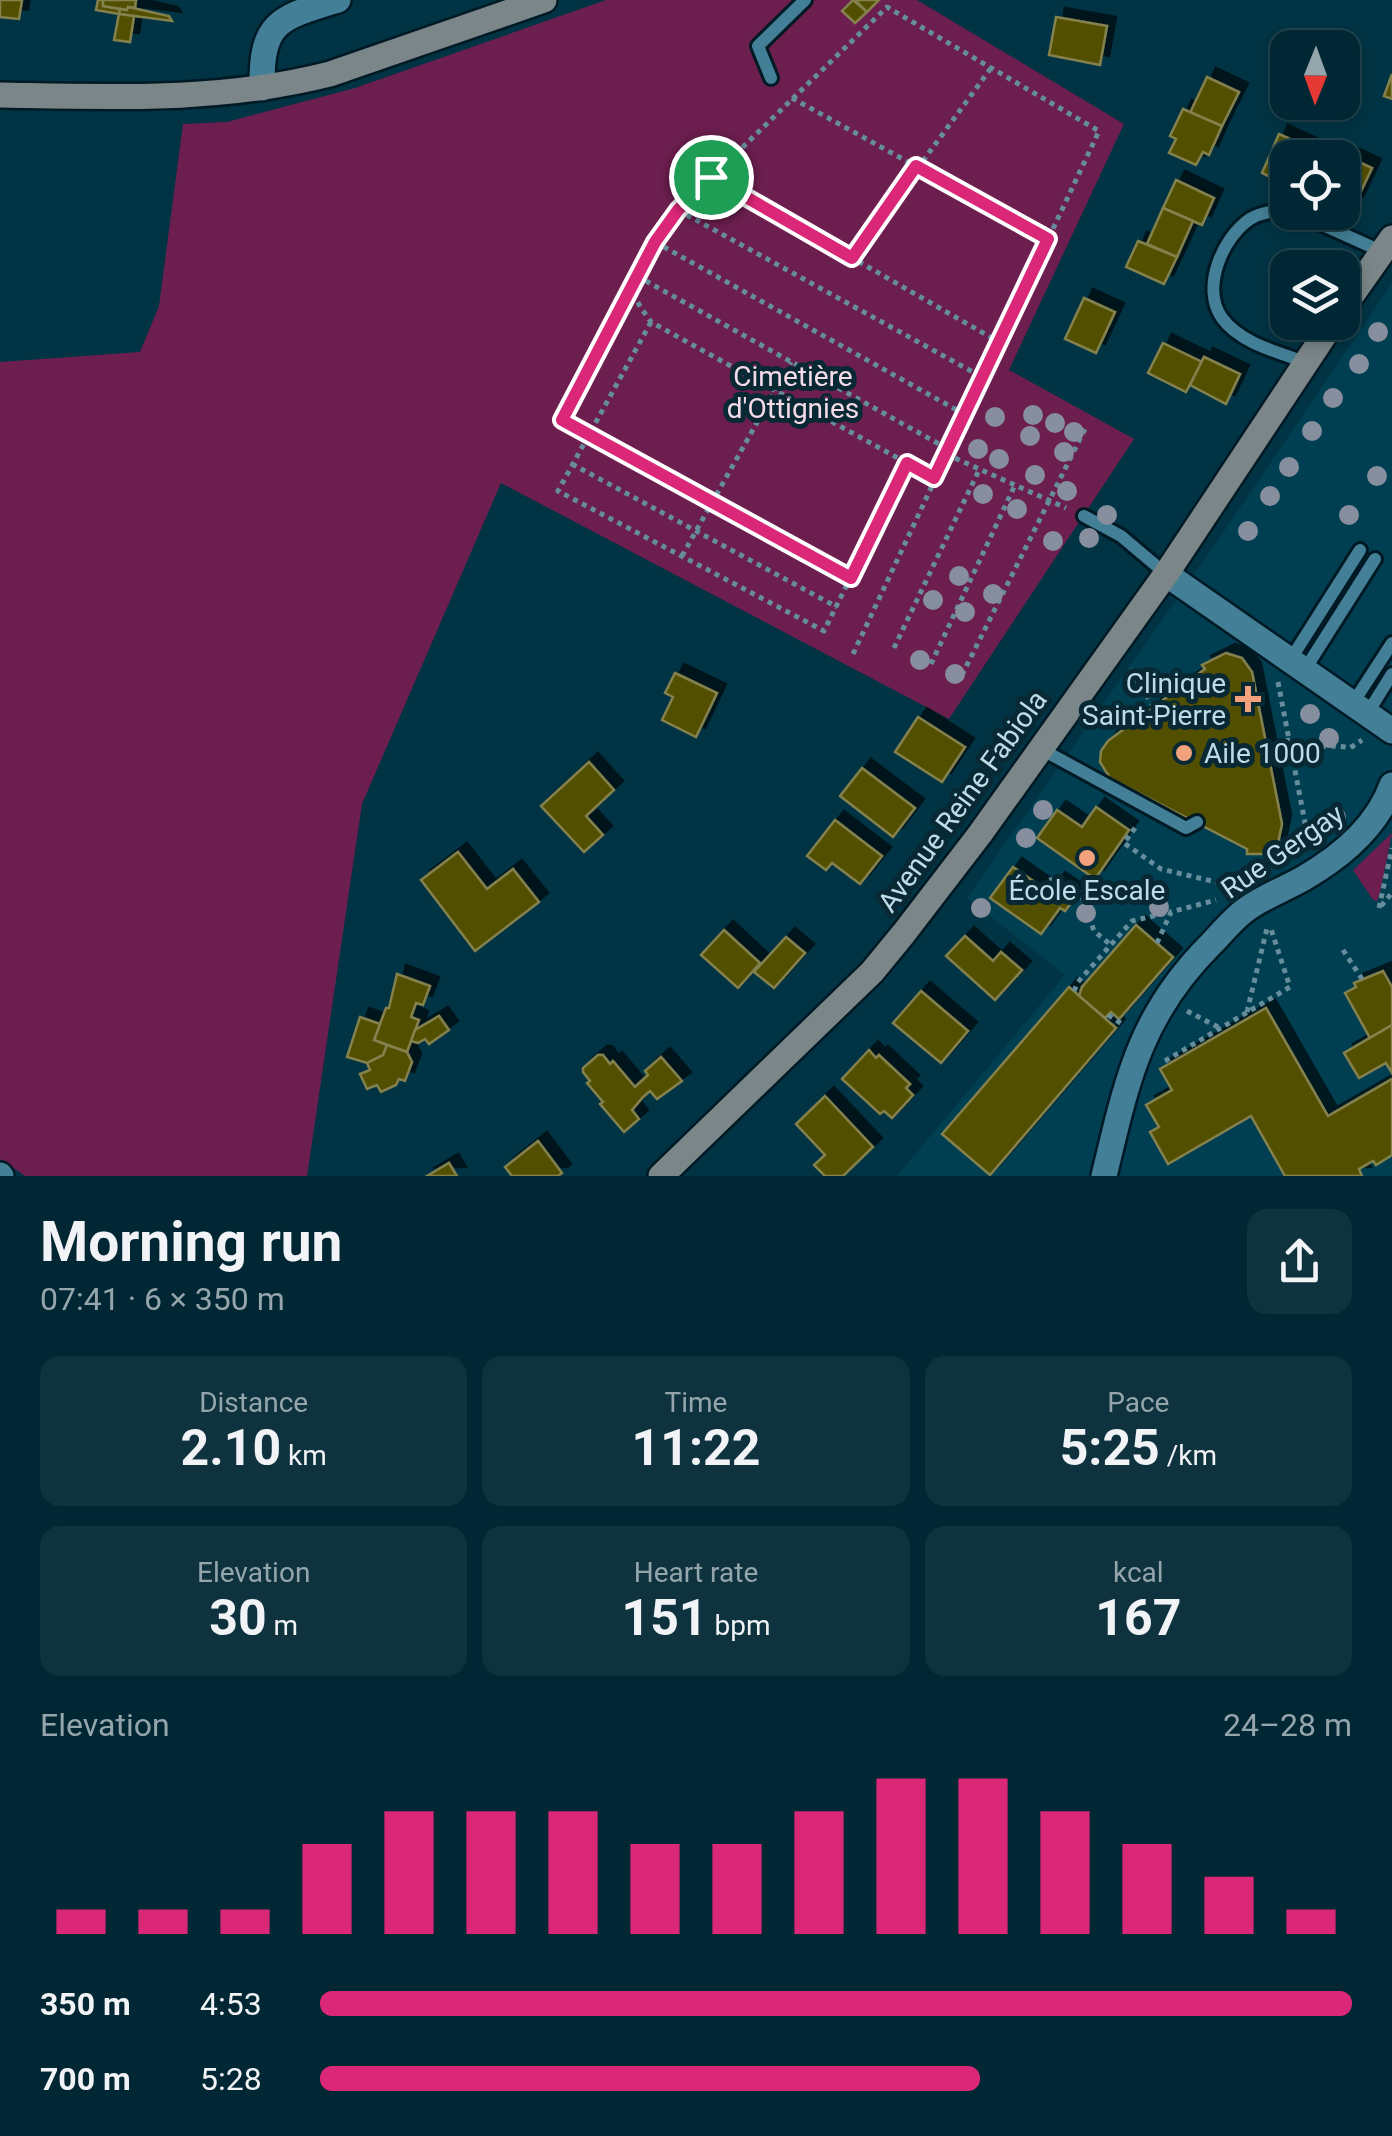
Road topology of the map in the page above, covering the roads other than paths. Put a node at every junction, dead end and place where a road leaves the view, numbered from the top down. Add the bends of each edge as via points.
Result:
1 (338, 0) edge
2 (544, 0) edge
3 (805, 0) edge
4 (771, 78) dead end
5 (262, 88) junction
6 (0, 95) edge
7 (1270, 213) edge
8 (1344, 230) edge
9 (1388, 245) edge
10 (1360, 285) edge
11 (1320, 340) edge
12 (1305, 362) junction
13 (1084, 516) road end
14 (1360, 550) dead end
15 (1375, 559) dead end
16 (1166, 574) junction
17 (1392, 642) edge
18 (1290, 671) junction
19 (1392, 674) edge
20 (1361, 718) junction
21 (1392, 731) edge
22 (1039, 748) junction
23 (1392, 786) edge
24 (1196, 822) dead end
25 (660, 1176) edge
26 (1104, 1176) edge

1 - 5 street via 276,26 262,53
2 - 5 street via 330,74
3 - 4 lane via 758,46
5 - 6 street via 198,96
7 - 12 lane via 1233,234 1213,290 1234,331
8 - 9 lane
9 - 10 street
11 - 12 street, Avenue Reine Fabiola
12 - 16 street, Avenue Reine Fabiola
13 - 16 lane via 1121,536
14 - 18 lane
15 - 18 lane
16 - 18 street
16 - 22 street, Avenue Reine Fabiola
17 - 20 lane
18 - 20 street
19 - 20 lane
20 - 21 street
22 - 24 lane via 1186,828
22 - 25 street, Avenue Reine Fabiola via 872,972
23 - 26 street, Rue Gergay via 1361,837 1244,911 1185,970 1144,1033

